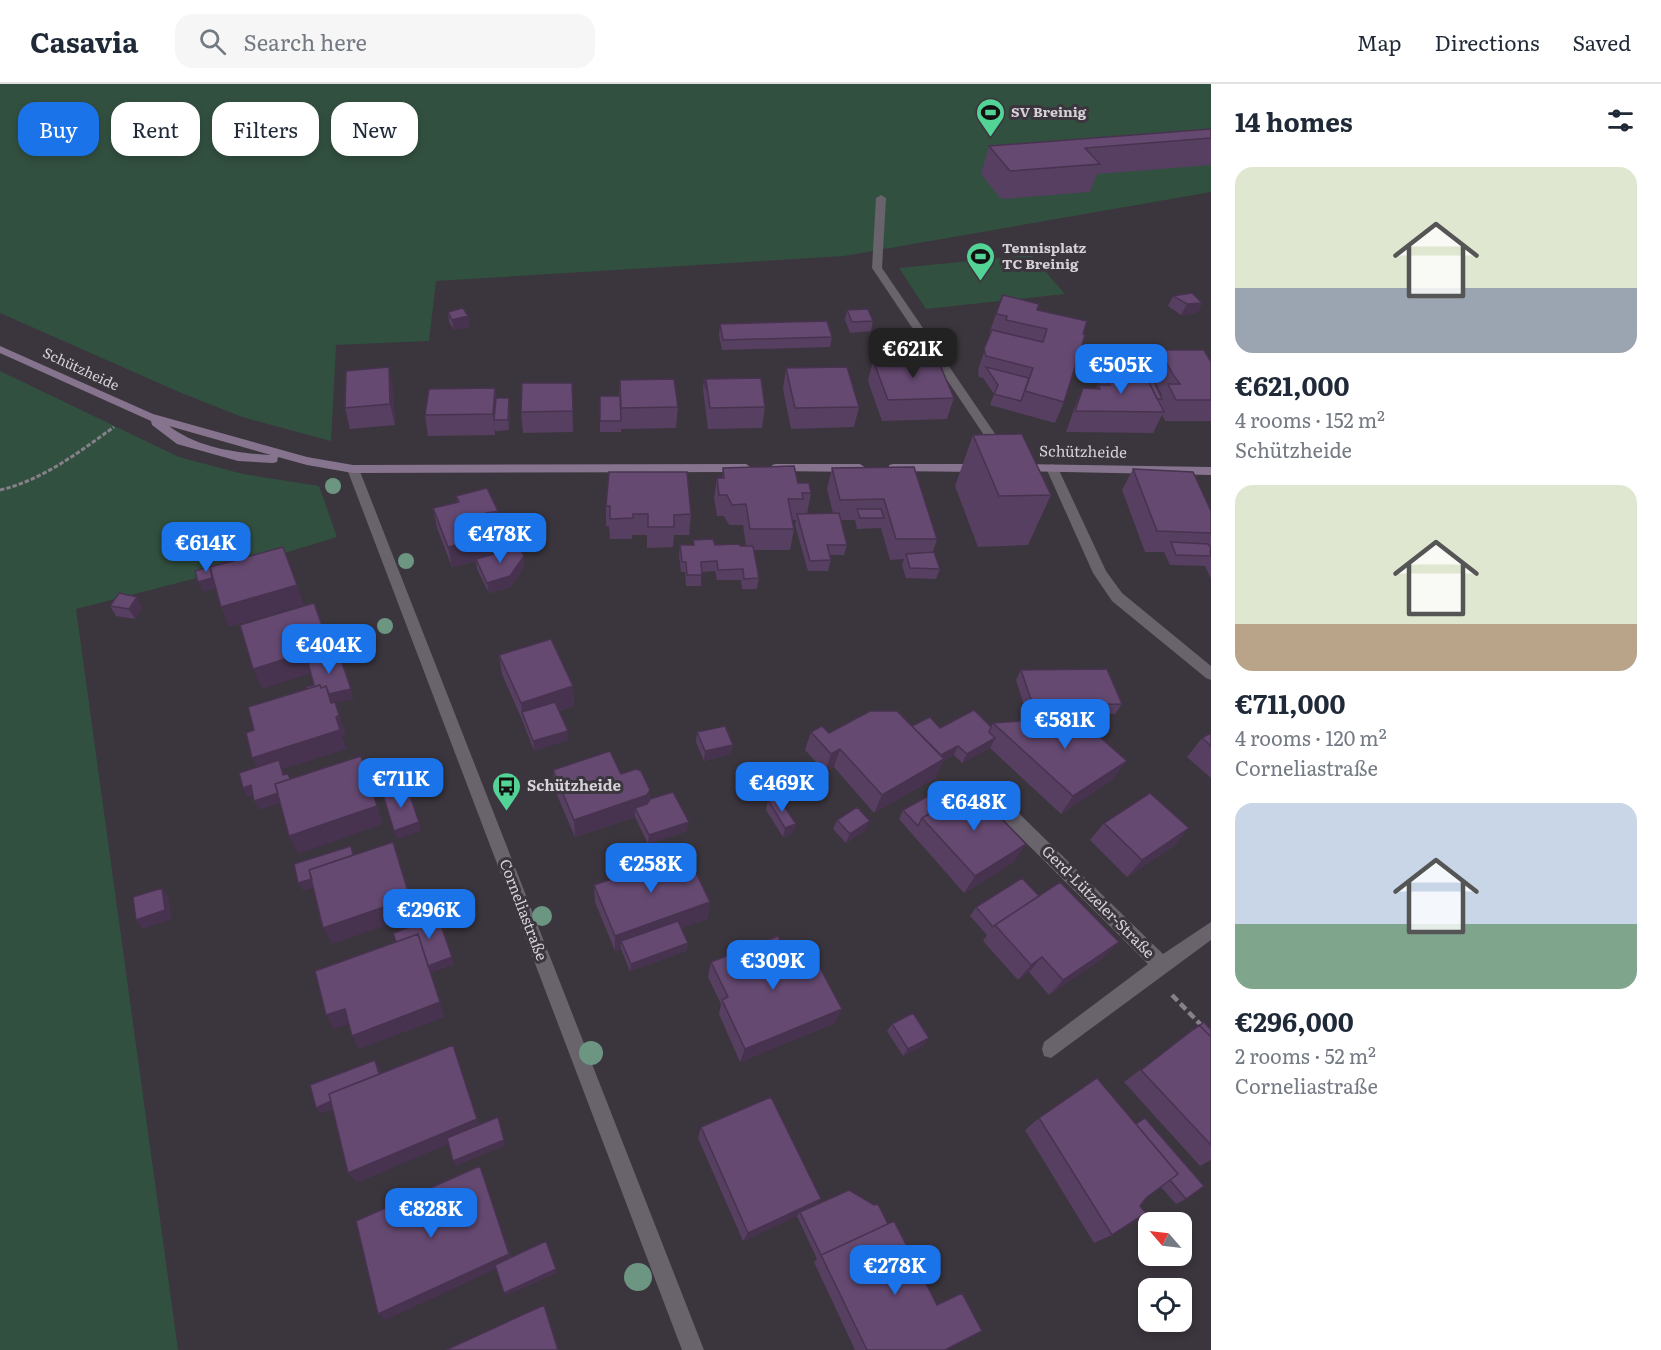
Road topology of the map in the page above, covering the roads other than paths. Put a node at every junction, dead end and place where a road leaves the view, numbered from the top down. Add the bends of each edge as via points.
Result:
1 (881, 198) dead end
2 (0, 349) edge
3 (1000, 468) junction
4 (1052, 468) junction
5 (353, 469) junction
6 (1211, 471) edge
7 (1211, 674) edge
8 (983, 789) dead end
9 (1211, 930) edge
10 (1156, 969) junction
11 (1051, 1049) dead end
12 (693, 1350) edge

1 - 3 street via 878,268
2 - 5 street, Schützheide via 149,417 181,441 238,458 307,461
3 - 4 street, Schützheide
3 - 5 street, Schützheide
4 - 6 street, Schützheide
4 - 7 street via 1100,573 1118,597
5 - 12 street, Corneliastraße
8 - 10 street, Gerd-Lützeler-Straße
9 - 10 street, Gerd-Lützeler-Straße
10 - 11 street, Gerd-Lützeler-Straße

